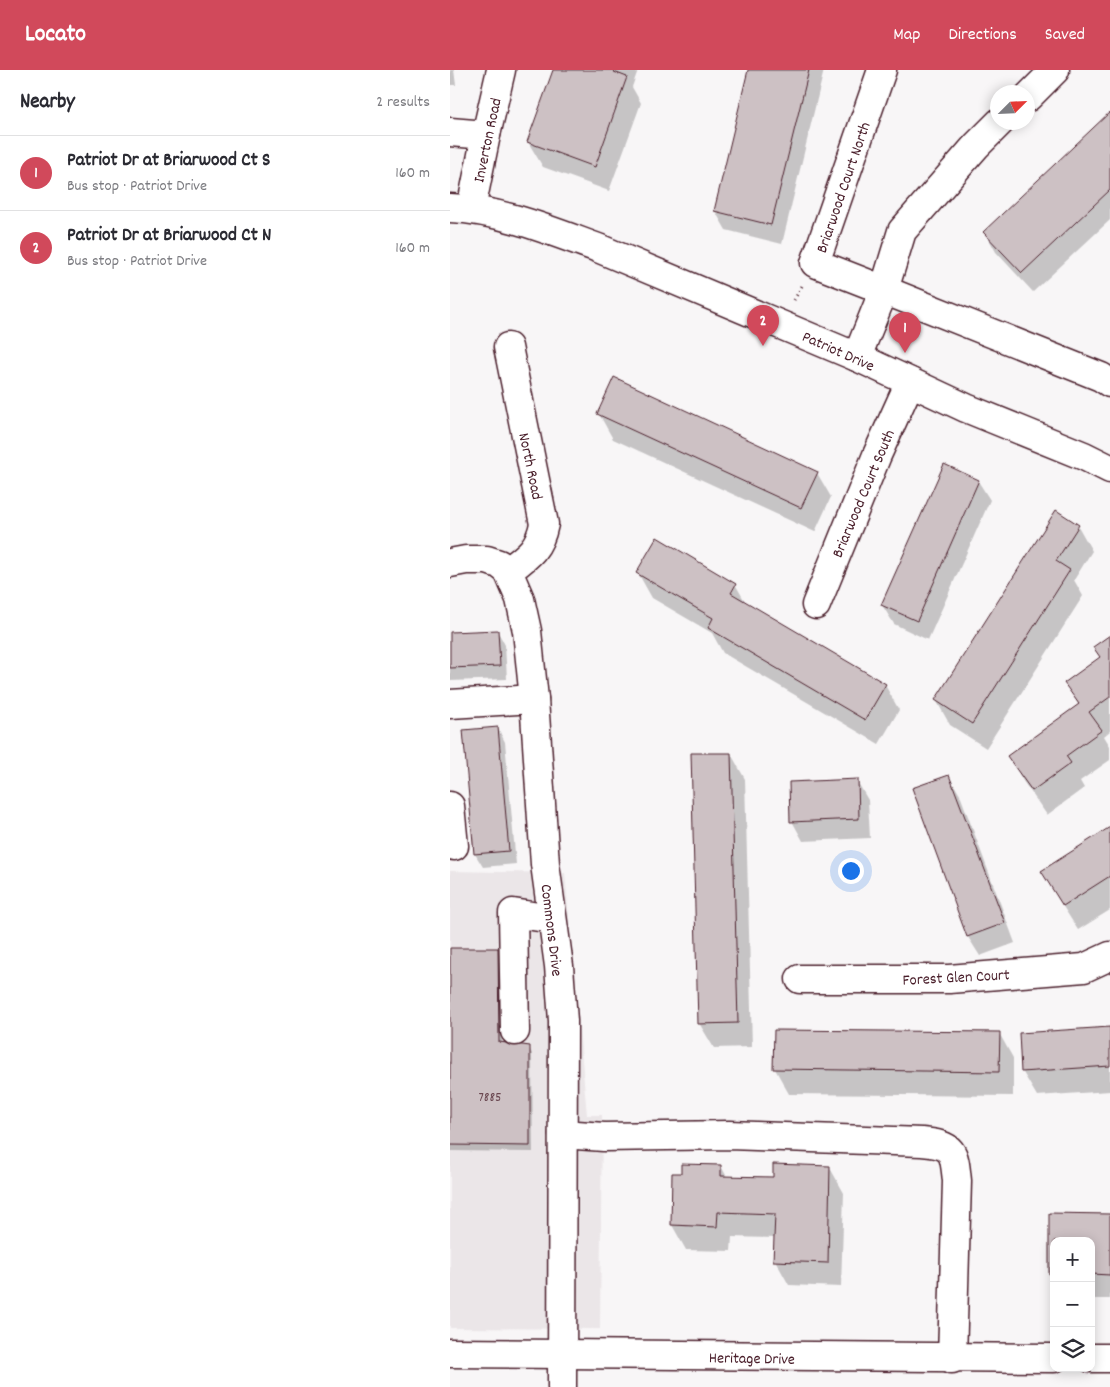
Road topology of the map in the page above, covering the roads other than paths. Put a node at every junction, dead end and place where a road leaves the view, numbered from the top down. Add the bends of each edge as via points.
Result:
1 (502, 70) edge
2 (882, 70) edge
3 (1056, 70) edge
4 (1035, 90) edge
5 (992, 130) edge
6 (450, 132) edge
7 (486, 135) junction
8 (460, 209) edge
9 (884, 290) junction
10 (508, 347) dead end
11 (857, 357) junction
12 (910, 382) junction
13 (1110, 383) edge
14 (1110, 469) edge
15 (450, 563) edge
16 (508, 570) junction
17 (816, 604) dead end
18 (534, 699) junction
19 (450, 704) edge
20 (450, 806) edge
21 (454, 846) dead end
22 (552, 919) junction
23 (1110, 956) edge
24 (800, 979) dead end
25 (515, 1031) dead end
26 (563, 1134) junction
27 (450, 1353) edge
28 (563, 1355) junction
29 (1050, 1358) edge
30 (1095, 1358) edge
31 (1110, 1358) edge
32 (952, 1359) junction
33 (562, 1387) edge

1 - 7 street, Inverton Road
2 - 9 street, Briarwood Court North via 815,264
3 - 4 street
5 - 9 street via 902,231
6 - 7 street
7 - 8 street, Inverton Road
8 - 11 street, Patriot Drive via 554,232 598,248
9 - 11 street
9 - 13 street
10 - 16 street, North Road via 544,524 541,539 534,549
11 - 12 street, Patriot Drive
12 - 14 street, Patriot Drive
12 - 17 street, Briarwood Court South
15 - 16 street via 487,560
16 - 18 street, Commons Drive via 520,600 527,631
18 - 19 street
18 - 22 street, Commons Drive
20 - 21 street
22 - 25 street via 513,914
22 - 26 street, Commons Drive via 563,1021
23 - 24 street, Forest Glen Court via 1084,968 949,979
26 - 28 street, Commons Drive
26 - 32 street via 604,1137 729,1135 942,1144 954,1156 957,1181
27 - 28 street, Heritage Drive
28 - 32 street, Heritage Drive
28 - 33 street, Commons Drive
29 - 32 street, Heritage Drive
30 - 31 street

